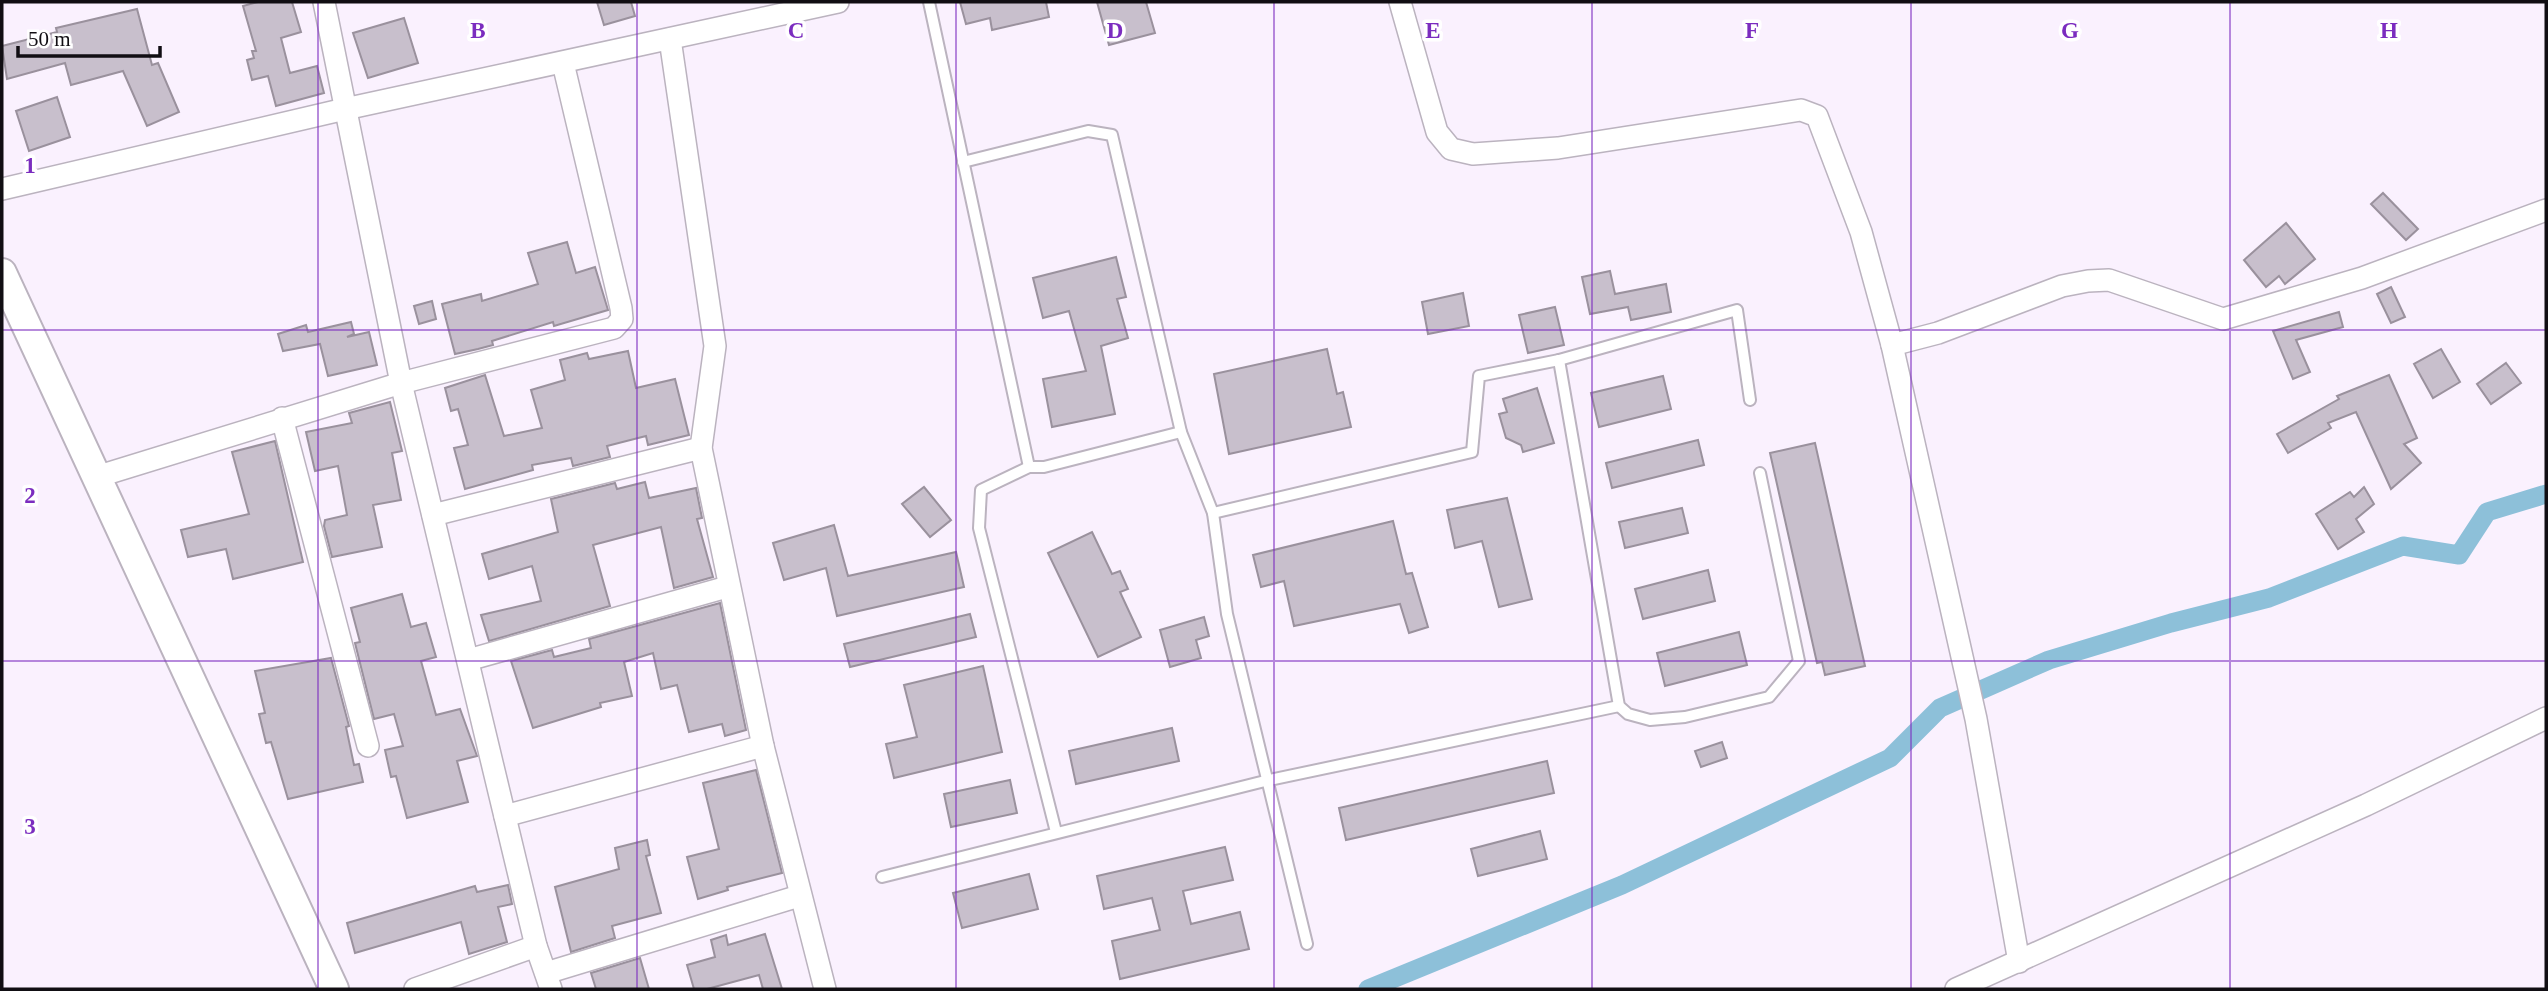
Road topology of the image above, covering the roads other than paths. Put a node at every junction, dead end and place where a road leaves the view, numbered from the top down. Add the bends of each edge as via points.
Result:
1 (324, 2) edge
2 (838, 2) edge
3 (929, 2) edge
4 (1400, 2) edge
5 (670, 39) junction
6 (564, 63) junction
7 (345, 109) junction
8 (963, 162) junction
9 (2, 189) edge
10 (2546, 210) edge
11 (2, 273) edge
12 (1892, 345) junction
13 (1559, 360) junction
14 (401, 383) junction
15 (1749, 400) dead end
16 (282, 418) junction
17 (1181, 432) junction
18 (701, 449) junction
19 (1029, 467) junction
20 (1760, 473) dead end
21 (96, 477) junction
22 (1213, 513) junction
23 (433, 515) junction
24 (727, 587) junction
25 (468, 660) junction
26 (1619, 706) junction
27 (2546, 718) edge
28 (368, 746) dead end
29 (763, 746) junction
30 (1265, 781) junction
31 (505, 816) junction
32 (1056, 832) junction
33 (882, 877) dead end
34 (799, 896) junction
35 (1307, 944) dead end
36 (536, 946) junction
37 (2018, 962) junction
38 (549, 981) edge
39 (334, 989) edge
40 (415, 989) edge
41 (825, 989) edge
42 (1956, 989) edge

1 - 7 street
2 - 5 street
3 - 8 lane
4 - 12 street via 1437,132 1451,149 1473,153 1558,148 1801,110 1817,116 1861,232
5 - 6 street
5 - 18 street via 715,346
6 - 7 street
6 - 14 street via 622,319 614,328
7 - 9 street
7 - 14 street
8 - 17 lane via 1088,131 1112,135
8 - 19 lane
10 - 12 street via 2362,278 2223,319 2109,280 2088,281
11 - 21 street
12 - 37 street via 1976,719
13 - 15 lane via 1737,310
13 - 22 lane via 1479,376 1472,452
13 - 26 lane
14 - 16 street
14 - 23 street
16 - 21 street
16 - 28 street
17 - 19 lane
17 - 22 lane
18 - 23 street
18 - 24 street
19 - 32 lane via 981,490 979,528
20 - 26 lane via 1799,661 1769,697 1685,717 1650,720 1628,714
21 - 39 street
22 - 30 lane via 1227,614
23 - 25 street
24 - 25 street
24 - 29 street
25 - 31 street
26 - 30 lane
27 - 37 street via 2366,806
29 - 31 street
29 - 34 street
30 - 32 lane
30 - 35 lane
31 - 36 street
32 - 33 lane
34 - 38 street
34 - 41 street
36 - 38 street
36 - 40 street
37 - 42 street

